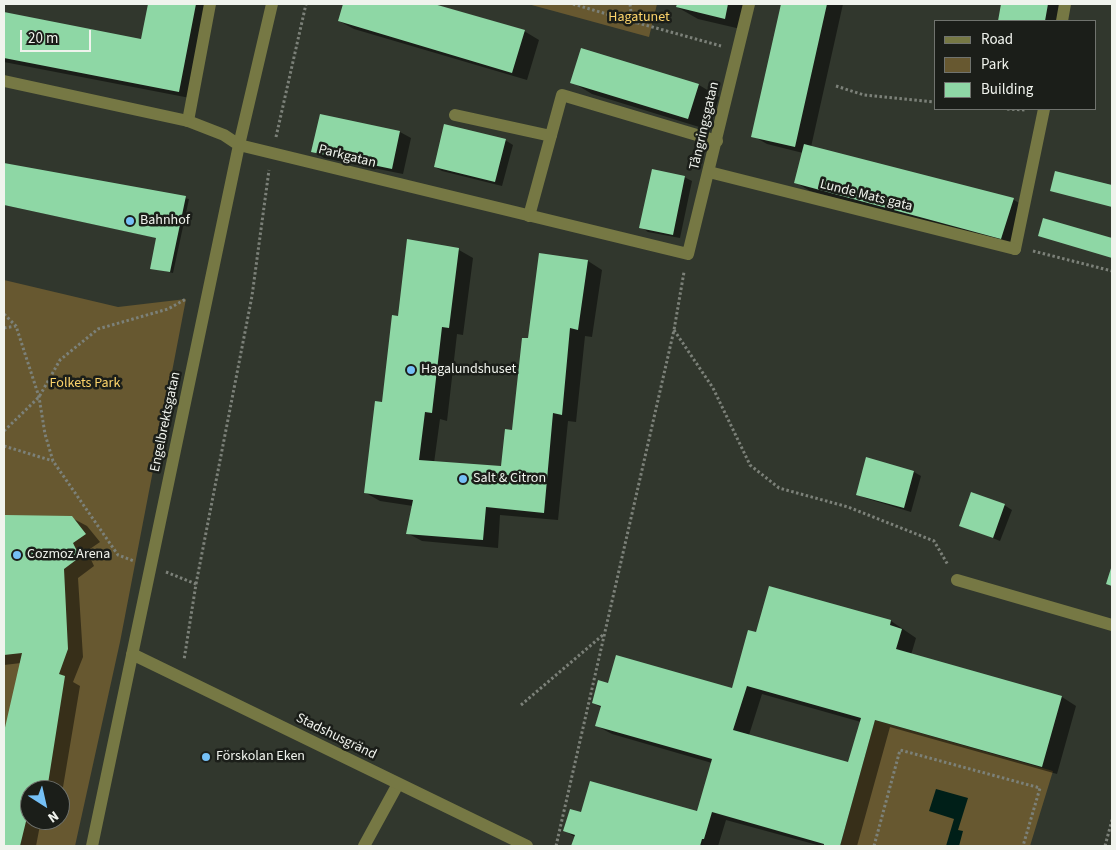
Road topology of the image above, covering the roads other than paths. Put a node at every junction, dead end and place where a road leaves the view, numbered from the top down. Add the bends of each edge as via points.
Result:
1 (210, 4) edge
2 (272, 4) edge
3 (749, 4) edge
4 (1065, 4) edge
5 (1062, 20) edge
6 (4, 80) edge
7 (1044, 110) edge
8 (455, 115) dead end
9 (188, 121) junction
10 (551, 136) junction
11 (717, 141) junction
12 (238, 145) junction
13 (709, 172) junction
14 (529, 216) junction
15 (688, 254) joint
16 (957, 580) road end
17 (1112, 625) edge
18 (132, 654) junction
19 (398, 784) junction
20 (92, 846) edge
21 (364, 846) edge
22 (526, 846) edge

1 - 9 street
2 - 12 street, Engelbrektsgatan
3 - 11 street, Tångringsgatan
4 - 5 street
6 - 9 street, Parkgatan
7 - 13 street, Lunde Mats gata via 1015,250
8 - 10 street
9 - 12 street, Parkgatan via 224,135
10 - 11 street via 562,95
10 - 14 street
11 - 13 street, Tångringsgatan
12 - 14 street, Parkgatan
12 - 18 street, Engelbrektsgatan
13 - 15 street, Tångringsgatan
14 - 15 street, Parkgatan
16 - 17 street
18 - 19 street, Stadshusgränd
18 - 20 street, Engelbrektsgatan
19 - 21 street
19 - 22 street, Stadshusgränd

